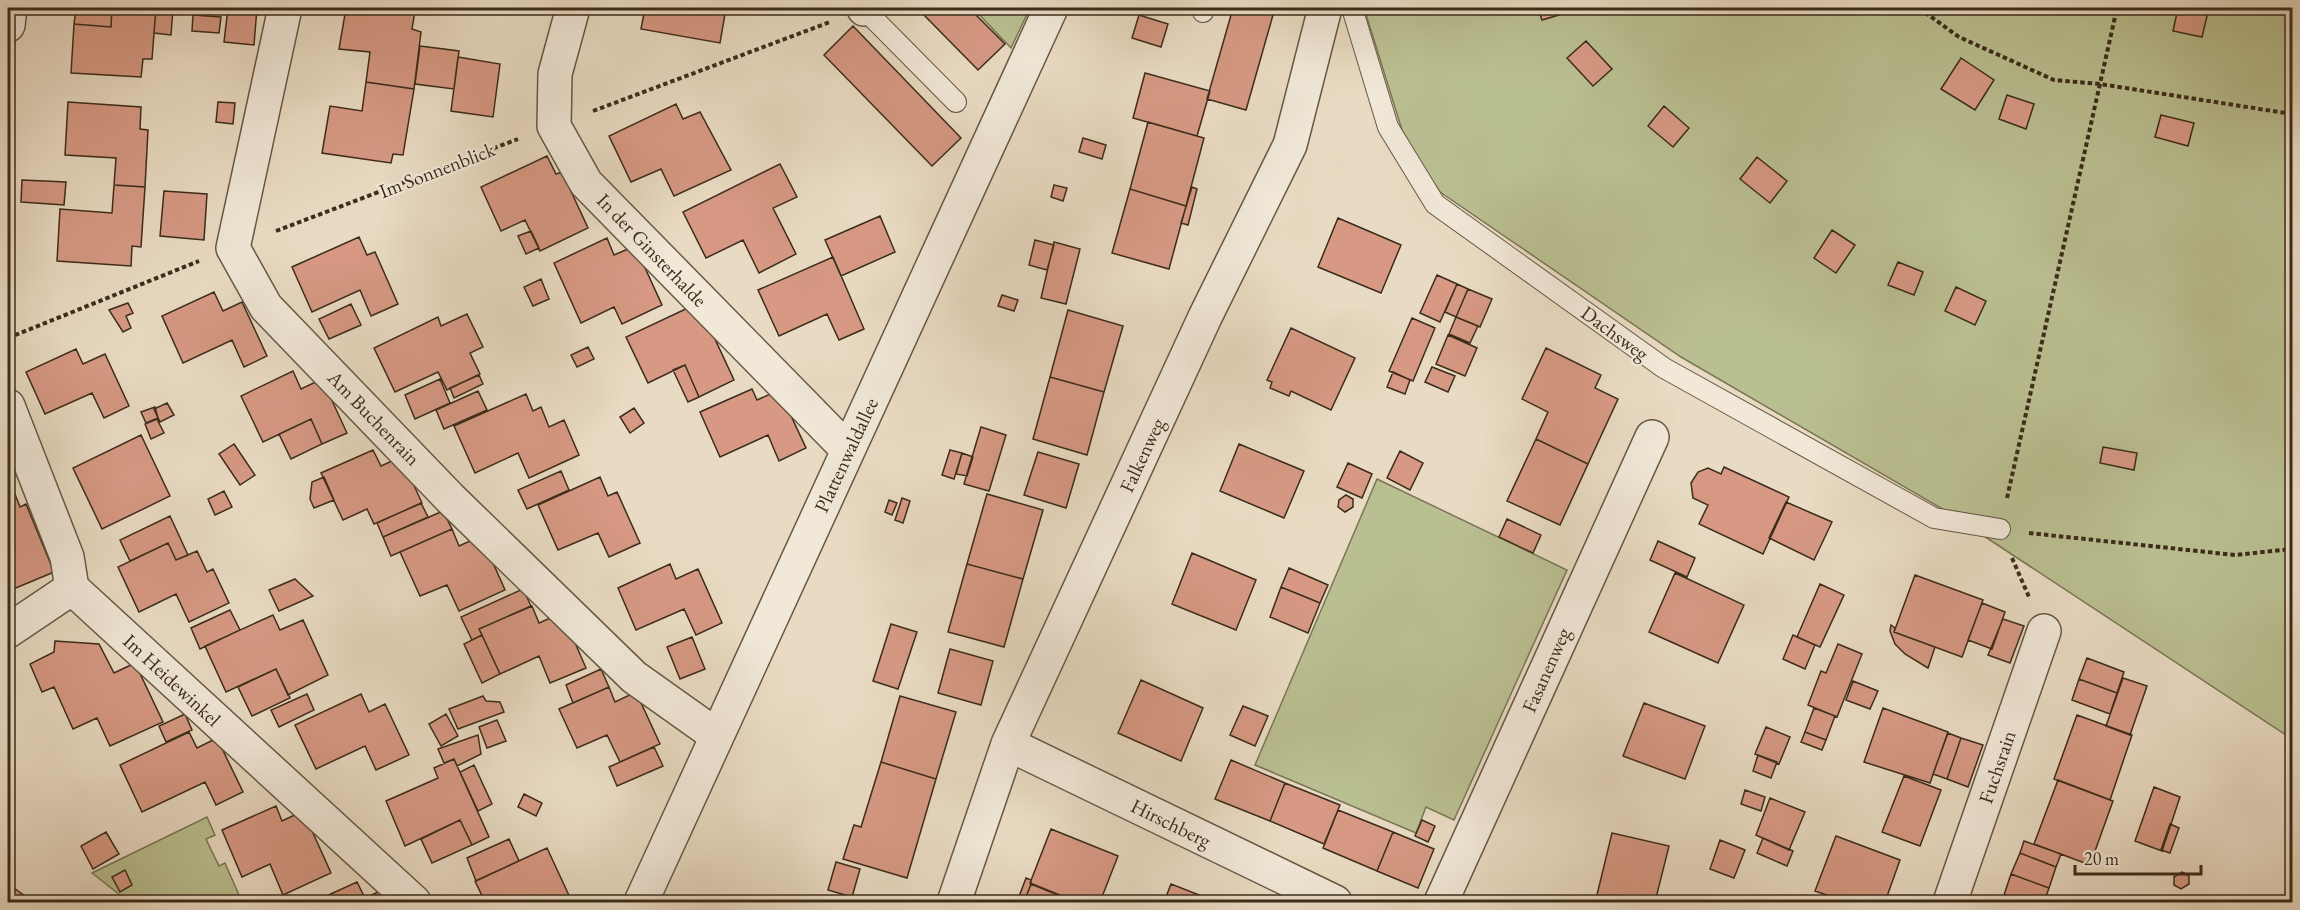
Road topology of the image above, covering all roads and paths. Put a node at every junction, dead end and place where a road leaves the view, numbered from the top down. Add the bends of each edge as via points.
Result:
1 (9, 8) edge
2 (285, 8) edge
3 (573, 8) edge
4 (866, 8) edge
5 (1051, 8) edge
6 (1325, 8) edge
7 (1352, 8) edge
8 (1919, 8) edge
9 (2117, 8) edge
10 (8, 25) edge
11 (2100, 84) junction
12 (956, 102) dead end
13 (2292, 114) edge
14 (554, 126) junction
15 (233, 248) junction
16 (8, 338) edge
17 (8, 406) edge
18 (1652, 437) dead end
19 (848, 450) junction
20 (2000, 529) junction
21 (2292, 549) edge
22 (72, 588) junction
23 (8, 631) edge
24 (2044, 631) joint
25 (717, 736) junction
26 (1008, 744) junction
27 (414, 903) edge
28 (641, 903) edge
29 (954, 903) edge
30 (1335, 903) edge
31 (1441, 903) edge
32 (1950, 903) edge

1 - 10 street
2 - 15 street
3 - 14 street via 555,74
4 - 12 lane
4 - 14 path, Im Sonnenblick
5 - 19 street, Plattenwaldallee
6 - 26 street, Falkenweg via 1290,145
7 - 20 lane, Dachsweg via 1388,127 1435,204 1664,368 1934,518
8 - 11 path via 1959,37 2054,80
9 - 11 path
11 - 13 path
11 - 20 path
14 - 15 path, Im Sonnenblick
14 - 19 street, In der Ginsterhalde via 586,183
15 - 16 path, Im Sonnenblick
15 - 25 street, Am Buchenrain via 266,307 450,498 634,676
17 - 22 street via 66,557
18 - 31 street, Fasanenweg
19 - 25 street, Plattenwaldallee
20 - 21 path via 2235,555
20 - 24 path
22 - 23 street
22 - 27 street, Im Heidewinkel
24 - 32 street, Fuchsrain
25 - 28 street, Plattenwaldallee
26 - 29 street, Falkenweg
26 - 30 street, Hirschberg

